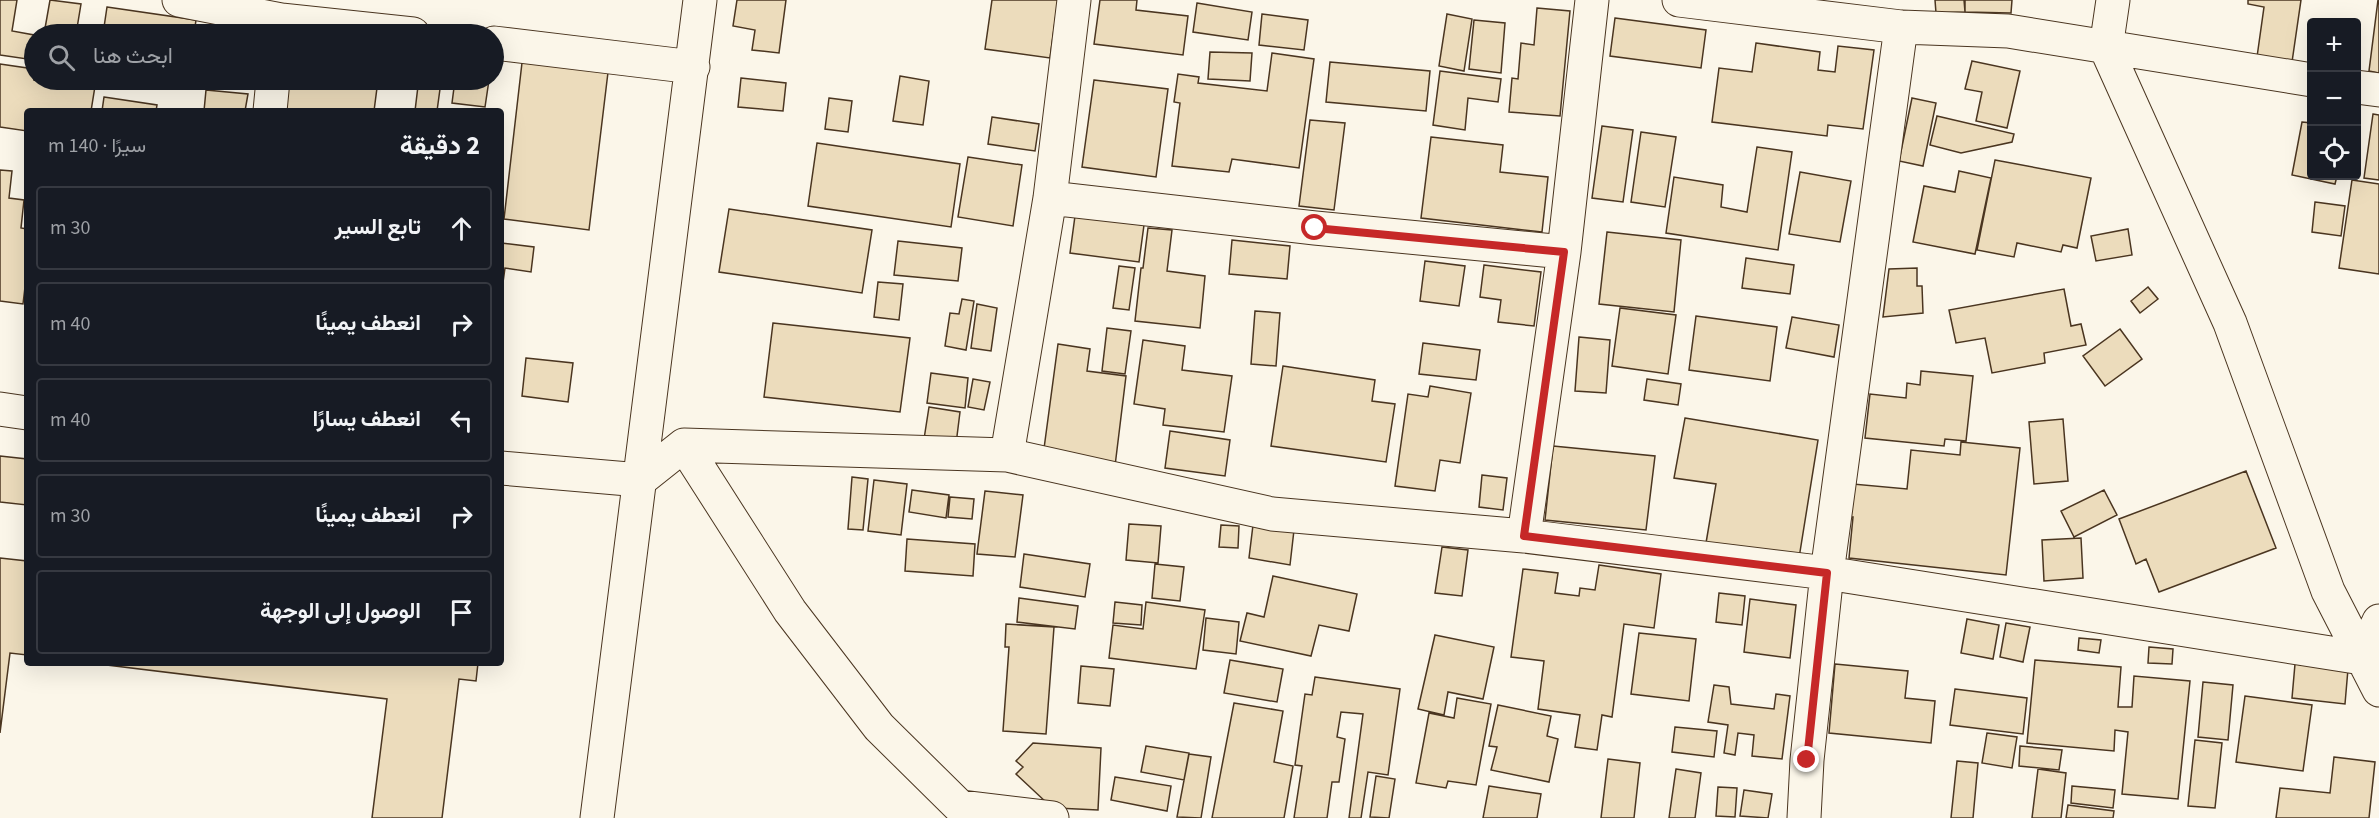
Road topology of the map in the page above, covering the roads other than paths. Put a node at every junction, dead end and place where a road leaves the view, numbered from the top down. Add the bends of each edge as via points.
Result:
1 (179, 0) edge
2 (700, 0) edge
3 (1074, 0) edge
4 (1592, 0) edge
5 (1679, 0) edge
6 (2113, 0) edge
7 (281, 18) edge
8 (330, 24) edge
9 (1901, 27) junction
10 (504, 44) edge
11 (2106, 48) junction
12 (693, 67) junction
13 (2307, 79) edge
14 (2361, 88) edge
15 (272, 90) edge
16 (2379, 90) edge
17 (270, 108) edge
18 (1050, 198) junction
19 (1564, 252) junction
20 (0, 409) edge
21 (24, 413) edge
22 (684, 445) junction
23 (1007, 455) junction
24 (504, 468) edge
25 (640, 480) junction
26 (1524, 536) junction
27 (1827, 573) junction
28 (2379, 621) edge
29 (2362, 658) junction
30 (2379, 690) edge
31 (964, 812) edge
32 (597, 818) edge
33 (1052, 818) edge
34 (1804, 818) edge

1 - 7 street
2 - 12 street
3 - 18 street
4 - 19 street
5 - 9 street
6 - 11 street
7 - 8 street
9 - 11 street via 2008,31
9 - 27 street
10 - 12 street
11 - 13 street
11 - 29 street via 2230,323 2328,591
12 - 25 street
14 - 16 street
15 - 17 street
18 - 19 street
18 - 23 street
19 - 26 street
20 - 21 street
22 - 23 street
22 - 25 street
22 - 31 street via 790,610 872,718
23 - 26 street via 1272,514
24 - 25 street
25 - 32 street
26 - 27 street
27 - 29 street
27 - 34 street
28 - 29 street
29 - 30 street
31 - 33 street

